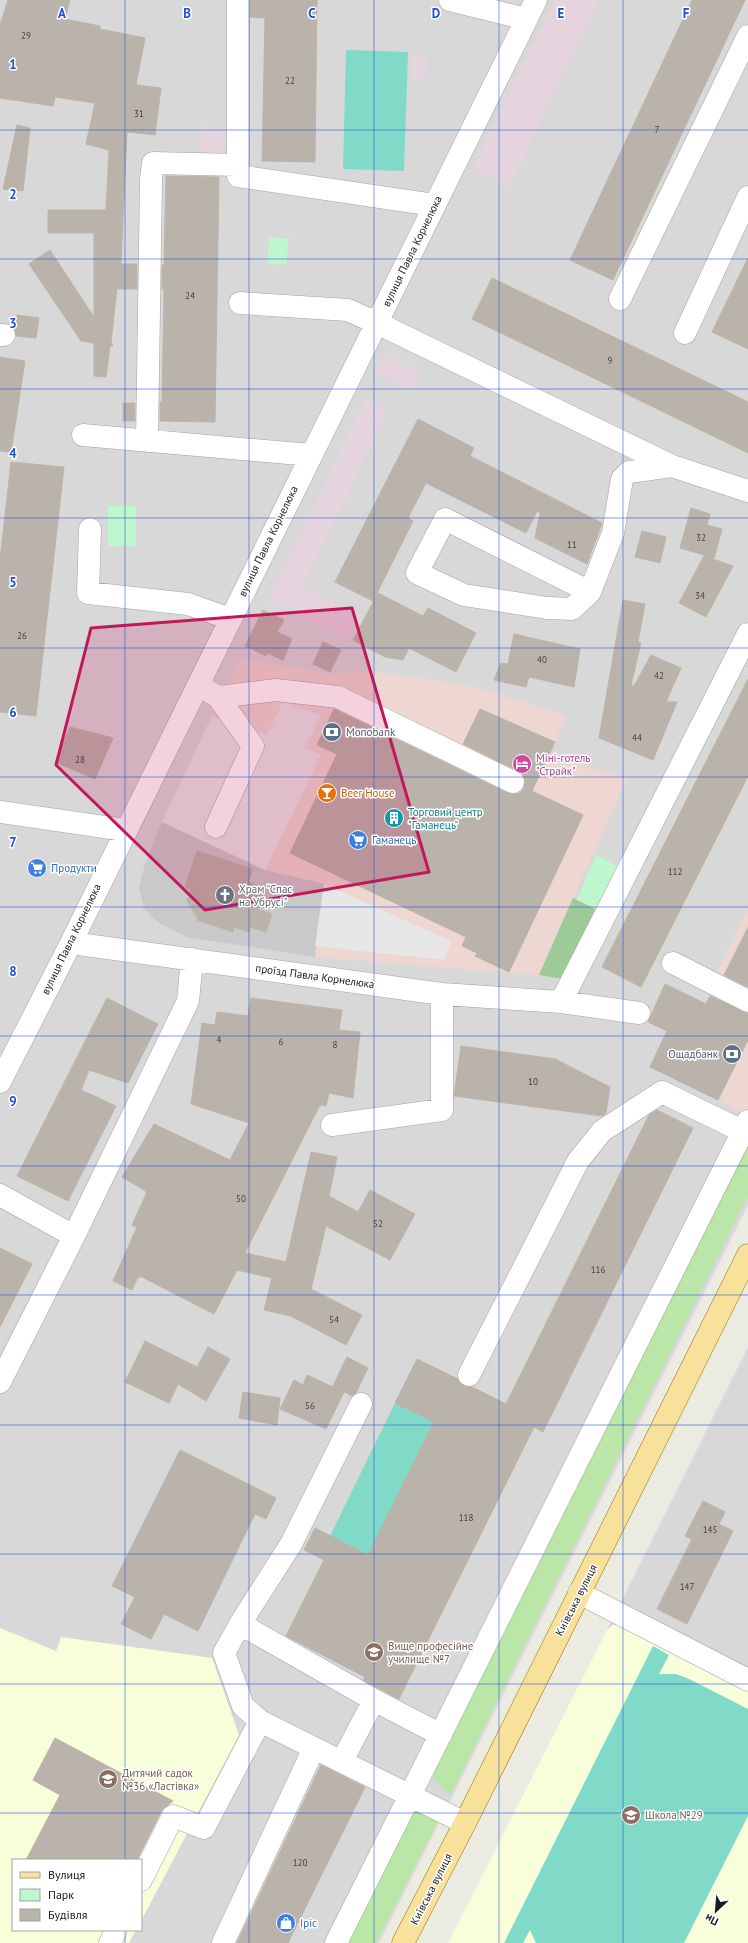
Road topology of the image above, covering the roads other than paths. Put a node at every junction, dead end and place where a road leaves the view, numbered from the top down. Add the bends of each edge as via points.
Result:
1 (238, 0) edge
2 (450, 0) edge
3 (536, 0) edge
4 (526, 20) junction
5 (748, 36) edge
6 (238, 165) junction
7 (748, 197) edge
8 (434, 205) junction
9 (620, 299) dead end
10 (240, 303) dead end
11 (377, 322) junction
12 (685, 333) dead end
13 (83, 435) dead end
14 (147, 440) junction
15 (311, 454) junction
16 (672, 466) junction
17 (748, 491) edge
18 (90, 529) dead end
19 (590, 592) junction
20 (230, 619) junction
21 (748, 634) edge
22 (741, 665) edge
23 (197, 685) junction
24 (218, 697) junction
25 (513, 782) dead end
26 (0, 812) edge
27 (216, 827) dead end
28 (125, 830) junction
29 (71, 943) junction
30 (192, 960) junction
31 (673, 963) dead end
32 (442, 994) junction
33 (748, 1001) edge
34 (561, 1002) junction
35 (639, 1013) dead end
36 (0, 1082) edge
37 (332, 1125) dead end
38 (745, 1126) edge
39 (0, 1195) edge
40 (74, 1236) junction
41 (748, 1255) edge
42 (469, 1375) dead end
43 (0, 1382) edge
44 (361, 1404) dead end
45 (579, 1593) junction
46 (240, 1624) junction
47 (748, 1680) edge
48 (374, 1700) junction
49 (260, 1721) junction
50 (441, 1734) junction
51 (314, 1748) junction
52 (342, 1761) junction
53 (410, 1796) junction
54 (465, 1823) junction
55 (142, 1878) edge
56 (116, 1931) edge
57 (110, 1943) edge
58 (223, 1943) edge
59 (336, 1943) edge
60 (403, 1943) edge

1 - 6 street
2 - 4 street
3 - 4 street, вулиця Павла Корнелюка
4 - 8 street, вулиця Павла Корнелюка
5 - 9 street
6 - 8 street via 238,176
6 - 14 street via 153,163
7 - 12 street
8 - 11 street, вулиця Павла Корнелюка
10 - 11 street via 348,310
11 - 15 street, вулиця Павла Корнелюка
11 - 16 street
13 - 14 street
14 - 15 street
15 - 20 street, вулиця Павла Корнелюка
16 - 17 street
16 - 19 street via 629,472 622,479 613,533
18 - 20 street via 88,593 188,604
19 - 19 street via 444,519 416,573 464,595 547,608 572,609
20 - 23 street, вулиця Павла Корнелюка
21 - 22 street
22 - 34 street
23 - 24 street
23 - 28 street, вулиця Павла Корнелюка
24 - 25 street via 276,690 338,697
24 - 27 street via 253,746
26 - 28 street
28 - 29 street, вулиця Павла Корнелюка
29 - 30 street, проїзд Павла Корнелюка
29 - 36 street, вулиця Павла Корнелюка
30 - 32 street, проїзд Павла Корнелюка
30 - 40 street via 188,1001
31 - 33 street
32 - 34 street, проїзд Павла Корнелюка
32 - 37 street via 442,1110
34 - 35 street, проїзд Павла Корнелюка
38 - 42 street via 662,1092 602,1131 578,1161
38 - 50 street
39 - 40 street
40 - 43 street
41 - 45 main road, Київська вулиця
44 - 46 street via 290,1544
45 - 47 street
45 - 54 main road, Київська вулиця
46 - 48 street
46 - 49 street via 224,1653 243,1706
48 - 50 street
48 - 52 street
49 - 51 street
49 - 55 street via 204,1828 173,1816
50 - 53 street
51 - 52 street
51 - 58 street
52 - 53 street
53 - 54 street
53 - 59 street
54 - 60 main road, Київська вулиця
56 - 57 street

